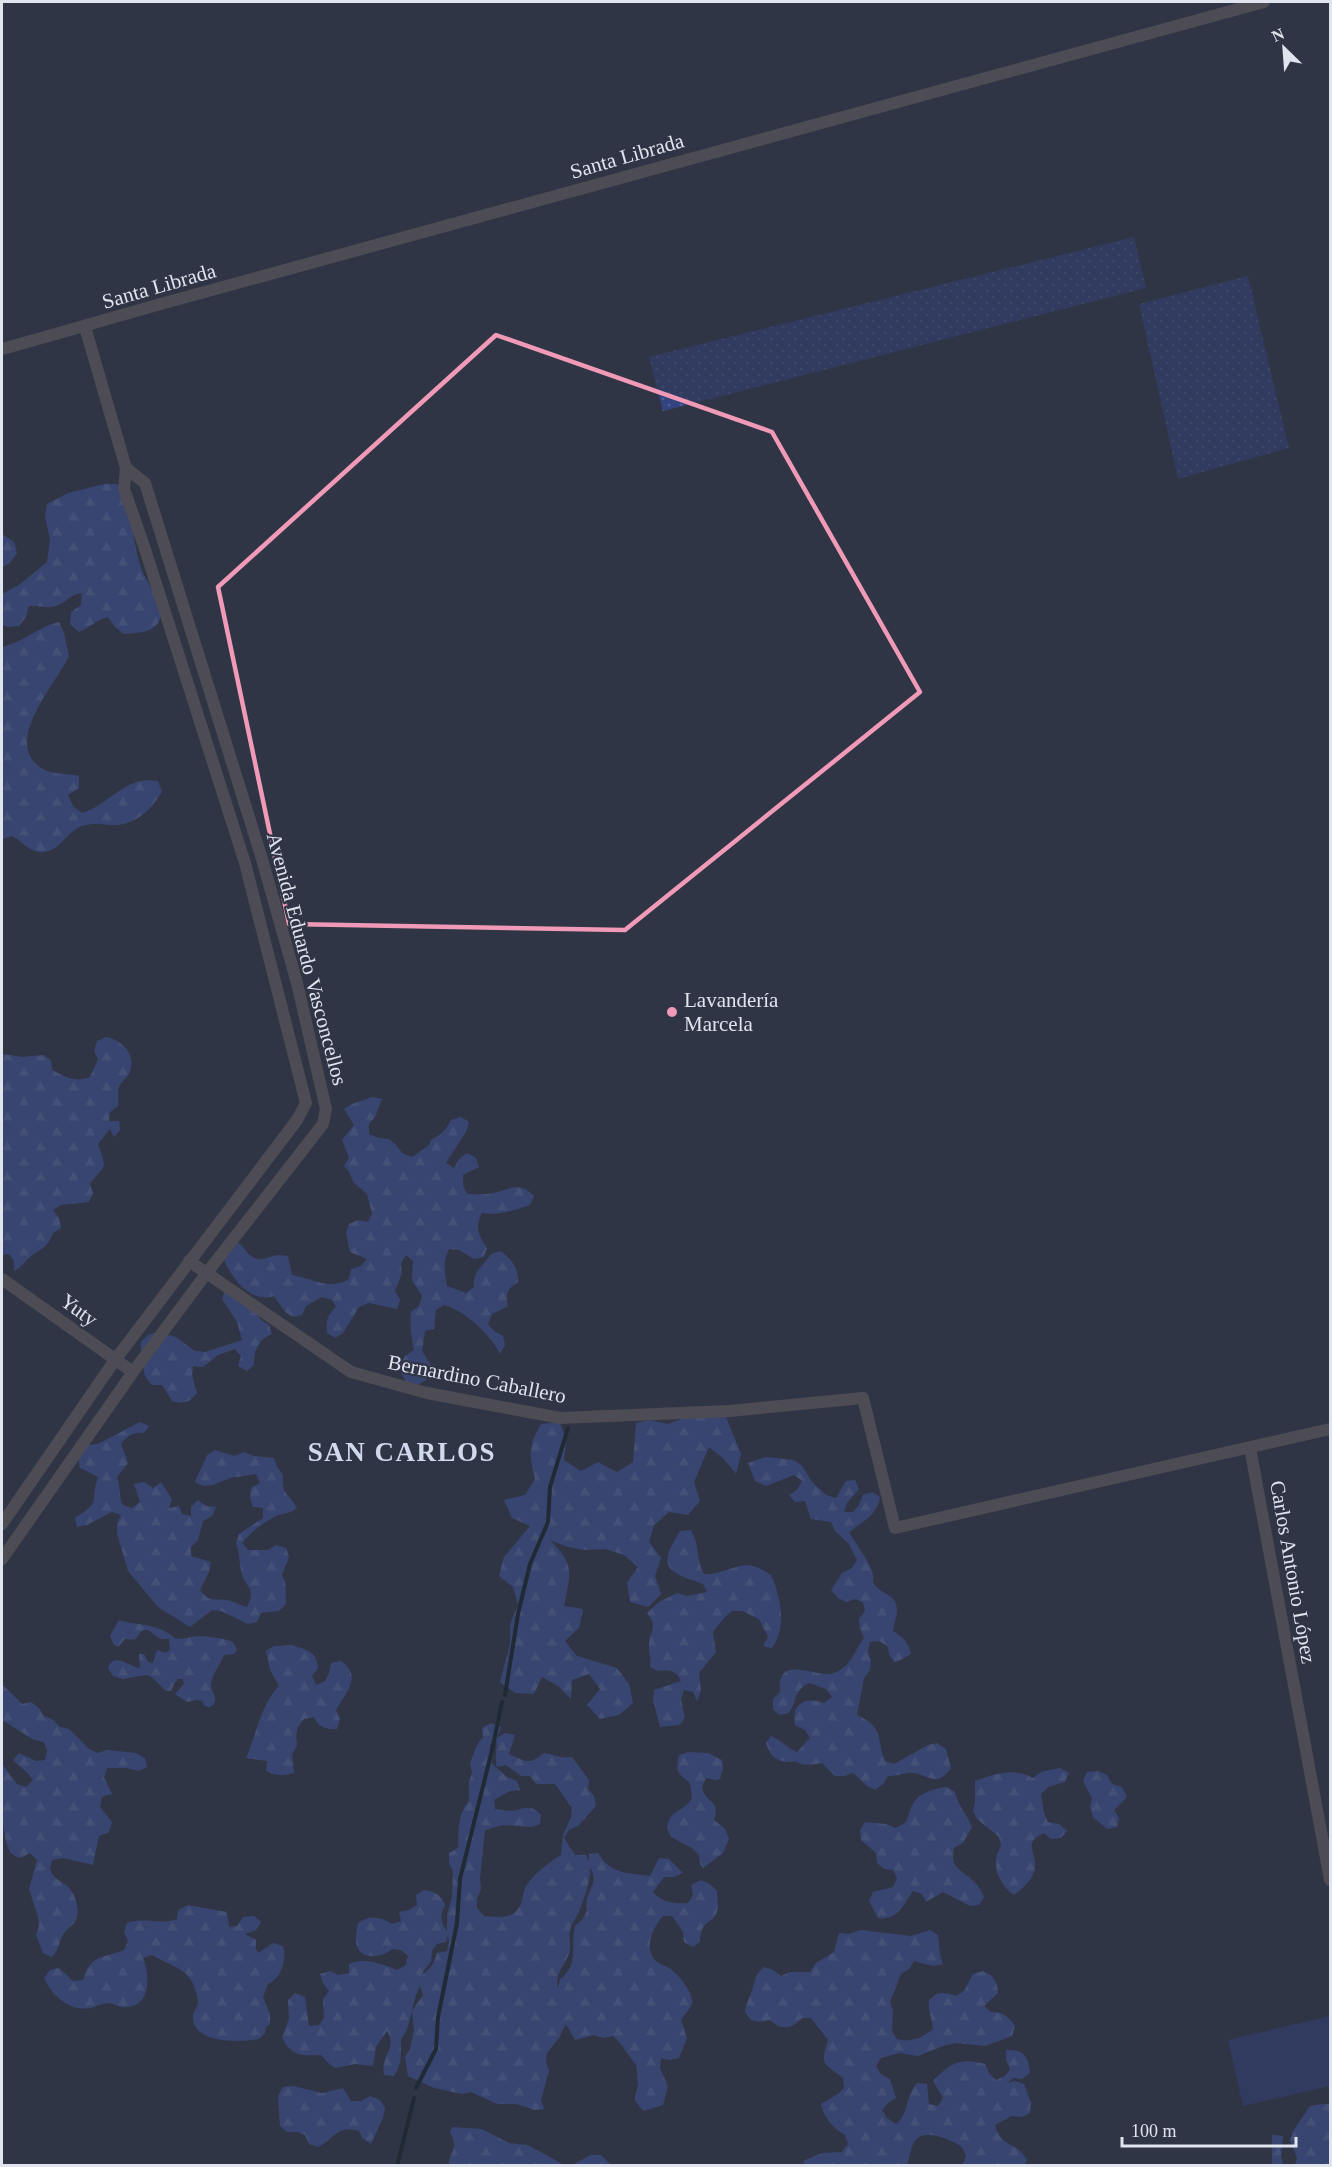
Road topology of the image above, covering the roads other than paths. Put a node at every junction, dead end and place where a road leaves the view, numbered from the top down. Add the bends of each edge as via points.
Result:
1 (1264, 2) edge
2 (85, 327) junction
3 (2, 349) edge
4 (126, 468) junction
5 (189, 1261) junction
6 (206, 1274) junction
7 (2, 1279) edge
8 (115, 1360) junction
9 (133, 1372) junction
10 (1330, 1428) edge
11 (1250, 1448) junction
12 (2, 1524) edge
13 (2, 1559) edge
14 (1330, 1880) edge

1 - 2 street, Santa Librada
2 - 3 street, Santa Librada
2 - 4 street, Avenida Eduardo Vasconcellos
4 - 5 street, Avenida Eduardo Vasconcellos via 124,489 245,863 306,1103
4 - 6 street, Avenida Eduardo Vasconcellos via 145,483 239,782 297,982 326,1109 323,1124
5 - 6 street, Bernardino Caballero
5 - 8 street, Avenida Eduardo Vasconcellos
6 - 9 street, Avenida Eduardo Vasconcellos
6 - 11 street, Bernardino Caballero via 351,1372 449,1397 560,1418 729,1411 863,1398 895,1528
7 - 8 street, Yuty
8 - 9 street, Yuty
8 - 12 street, Avenida Eduardo Vasconcellos
9 - 13 street, Avenida Eduardo Vasconcellos
10 - 11 street
11 - 14 street, Carlos Antonio López

